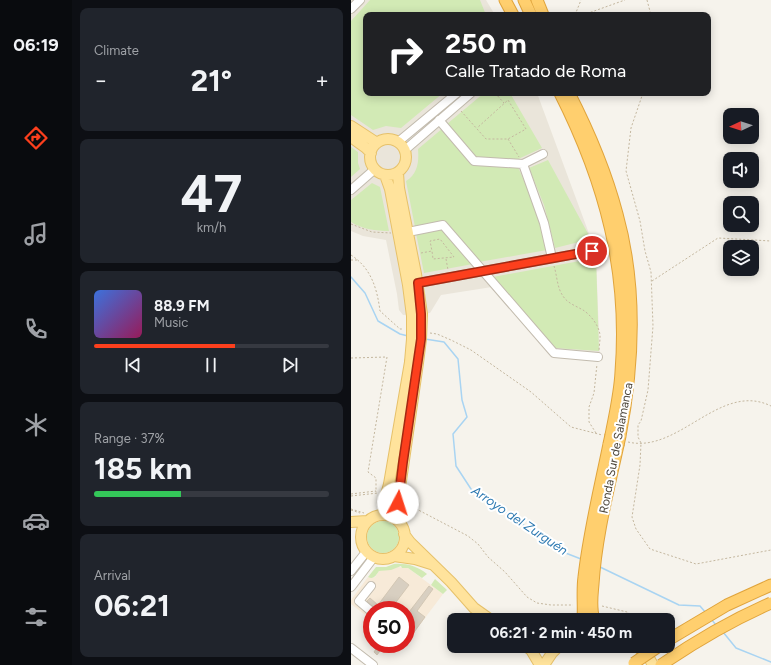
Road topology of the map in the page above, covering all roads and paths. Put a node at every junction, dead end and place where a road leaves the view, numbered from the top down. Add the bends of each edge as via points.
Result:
1 (360, 0) edge
2 (505, 0) edge
3 (514, 0) edge
4 (524, 0) edge
5 (537, 0) edge
6 (581, 0) edge
7 (625, 0) edge
8 (647, 0) edge
9 (351, 9) edge
10 (511, 12) edge
11 (520, 12) edge
12 (530, 12) edge
13 (542, 12) edge
14 (576, 12) edge
15 (591, 12) edge
16 (650, 12) edge
17 (453, 96) edge
18 (467, 96) edge
19 (498, 96) edge
20 (563, 96) edge
21 (564, 96) edge
22 (575, 96) edge
23 (642, 96) edge
24 (504, 103) junction
25 (461, 110) dead end
26 (580, 113) junction
27 (439, 120) junction
28 (351, 126) edge
29 (477, 128) junction
30 (351, 137) edge
31 (508, 139) junction
32 (399, 142) junction
33 (377, 143) junction
34 (405, 150) junction
35 (371, 153) junction
36 (543, 154) dead end
37 (523, 164) junction
38 (375, 169) junction
39 (398, 173) junction
40 (385, 175) junction
41 (351, 190) edge
42 (351, 224) edge
43 (408, 232) junction
44 (391, 233) dead end
45 (771, 241) edge
46 (432, 251) junction
47 (592, 251) dead end
48 (418, 253) dead end
49 (351, 255) edge
50 (446, 258) junction
51 (552, 258) junction
52 (351, 260) edge
53 (359, 260) junction
54 (448, 270) dead end
55 (483, 271) junction
56 (651, 282) junction
57 (413, 284) junction
58 (407, 330) dead end
59 (430, 333) dead end
60 (598, 357) junction
61 (351, 358) edge
62 (414, 363) junction
63 (771, 406) edge
64 (597, 434) junction
65 (615, 440) junction
66 (641, 443) junction
67 (376, 492) junction
68 (351, 495) edge
69 (381, 497) junction
70 (399, 502) junction
71 (351, 510) edge
72 (368, 516) junction
73 (351, 522) edge
74 (399, 522) junction
75 (351, 533) edge
76 (404, 534) junction
77 (361, 542) junction
78 (771, 550) edge
79 (370, 555) junction
80 (393, 556) junction
81 (432, 564) junction
82 (351, 570) edge
83 (589, 572) junction
84 (771, 585) edge
85 (371, 586) dead end
86 (351, 587) edge
87 (771, 603) edge
88 (363, 605) edge
89 (573, 605) dead end
90 (602, 606) dead end
91 (481, 613) edge
92 (584, 613) edge
93 (592, 613) edge
94 (628, 613) edge
95 (675, 636) edge
96 (351, 648) edge
97 (532, 653) edge
98 (554, 653) edge
99 (644, 653) edge
100 (648, 653) edge
101 (632, 664) edge
102 (373, 665) edge
103 (540, 665) edge
104 (544, 665) edge
105 (653, 665) edge
106 (661, 665) edge

1 - 9 street
2 - 10 highway
3 - 11 highway
4 - 12 highway
5 - 13 highway
6 - 14 path
7 - 15 path
8 - 16 path
17 - 32 street
18 - 27 street
19 - 24 path
20 - 65 highway, Ronda Sur de Salamanca via 602,193 617,266 622,322
21 - 26 highway, Ronda Sur de Salamanca
22 - 26 highway
23 - 56 path via 631,128 626,171 641,221
24 - 29 path
24 - 31 path via 508,100 526,128
25 - 29 path
26 - 65 highway, Ronda Sur de Salamanca via 602,166 618,215 627,266 632,320 628,392
27 - 34 street
27 - 37 street via 474,161
28 - 33 main road
29 - 31 path via 486,139
30 - 35 main road
31 - 37 path
32 - 33 main road via 384,139
32 - 34 main road
33 - 35 main road
34 - 39 main road via 405,166
35 - 38 main road
36 - 37 street
37 - 51 street via 544,223
38 - 40 main road
38 - 41 street
39 - 40 main road
39 - 43 main road
40 - 57 main road
42 - 44 path via 371,232
43 - 55 street via 443,225
43 - 57 main road
45 - 56 path via 718,238
46 - 48 path
46 - 50 path via 433,259
46 - 50 path via 430,241 440,239 454,257
47 - 51 street
49 - 53 path
50 - 54 path
51 - 55 street
51 - 60 path via 563,296 569,303 585,311 600,333
52 - 53 path
53 - 58 path via 365,266 378,292 380,311 400,329
55 - 57 street
55 - 60 street via 554,353
56 - 66 path via 652,350 648,390 638,425
57 - 62 main road, bridge via 417,315 412,339
59 - 64 path via 471,350 531,392 571,427
60 - 64 path via 594,393 589,407 589,422
61 - 67 path via 387,357 368,472 376,478
62 - 69 main road, bridge via 389,484
62 - 70 main road, bridge
63 - 66 path via 747,400 731,403 667,437
64 - 65 path
65 - 66 path
65 - 83 highway, Ronda Sur de Salamanca
66 - 78 path via 632,517 635,528 650,549 696,564
67 - 68 path
67 - 69 path
69 - 72 main road
70 - 74 main road
70 - 89 path via 468,536 527,597 537,603
71 - 72 path
72 - 73 main road
72 - 74 main road via 388,516
72 - 77 main road
74 - 76 main road
75 - 77 main road
76 - 80 main road via 402,547
76 - 81 main road
77 - 79 main road
79 - 80 main road via 381,559
79 - 82 street
79 - 86 street
80 - 81 main road
81 - 91 main road
83 - 92 highway, Ronda Sur de Salamanca
83 - 93 highway, Ronda Sur de Salamanca
84 - 95 highway via 727,605
85 - 88 street via 359,602
87 - 106 highway, bridge via 731,622
90 - 94 path
96 - 102 street
97 - 103 main road
98 - 104 main road
99 - 105 main road
100 - 101 highway, bridge

